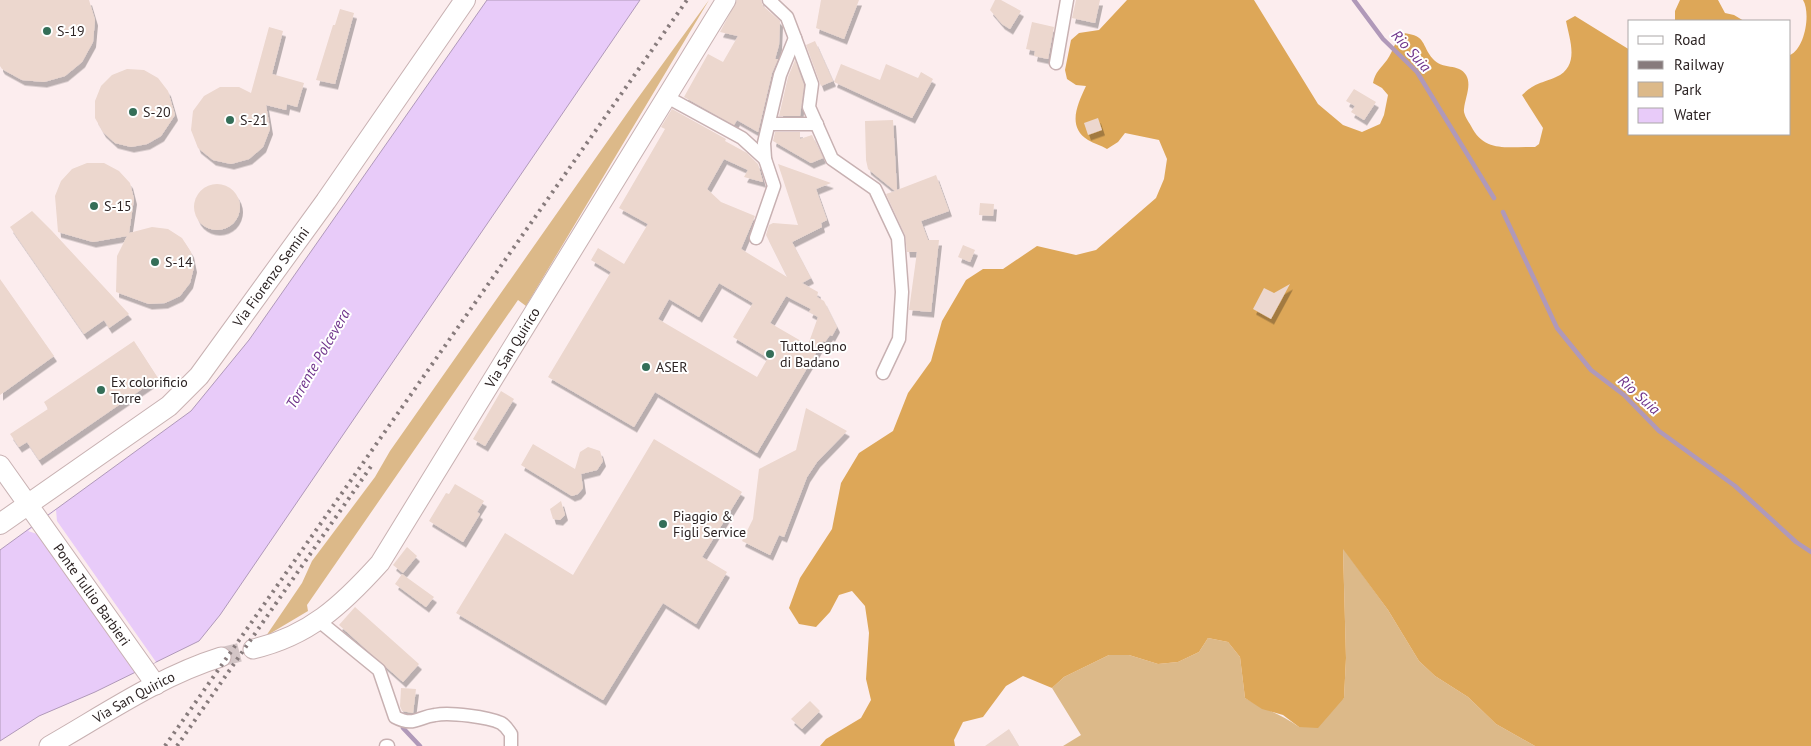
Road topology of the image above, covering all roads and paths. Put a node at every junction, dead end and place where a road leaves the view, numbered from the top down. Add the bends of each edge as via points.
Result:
1 (465, 0) edge
2 (726, 0) edge
3 (769, 0) edge
4 (1067, 0) edge
5 (795, 38) junction
6 (1056, 63) dead end
7 (667, 96) junction
8 (770, 124) junction
9 (817, 124) junction
10 (764, 159) junction
11 (756, 238) dead end
12 (883, 373) dead end
13 (0, 465) edge
14 (28, 505) junction
15 (0, 524) edge
16 (319, 621) junction
17 (253, 649) tunnel mouth
18 (221, 657) tunnel mouth
19 (156, 685) junction
20 (49, 746) edge
21 (511, 746) edge

1 - 14 main road, Via Fiorenzo Semini via 326,201 199,376 169,406
2 - 7 main road, Via San Quirico
3 - 5 street via 787,17
4 - 6 street
5 - 8 street via 780,75
5 - 9 street via 812,84 809,107
7 - 10 street via 742,138
7 - 16 main road, Via San Quirico via 393,543 365,580
8 - 9 street
8 - 10 street via 764,142
9 - 12 street via 832,159 874,189 898,238 902,292 899,339
10 - 11 street via 774,186
13 - 14 main road, Ponte Tullio Barbieri
14 - 15 main road, Via Fiorenzo Semini
14 - 19 main road, Ponte Tullio Barbieri
16 - 17 main road, Via San Quirico via 289,638
16 - 21 street via 379,670 395,717 403,722 414,722 436,714 500,723 511,734
18 - 19 main road, Via San Quirico via 200,663
19 - 20 main road, Via San Quirico

